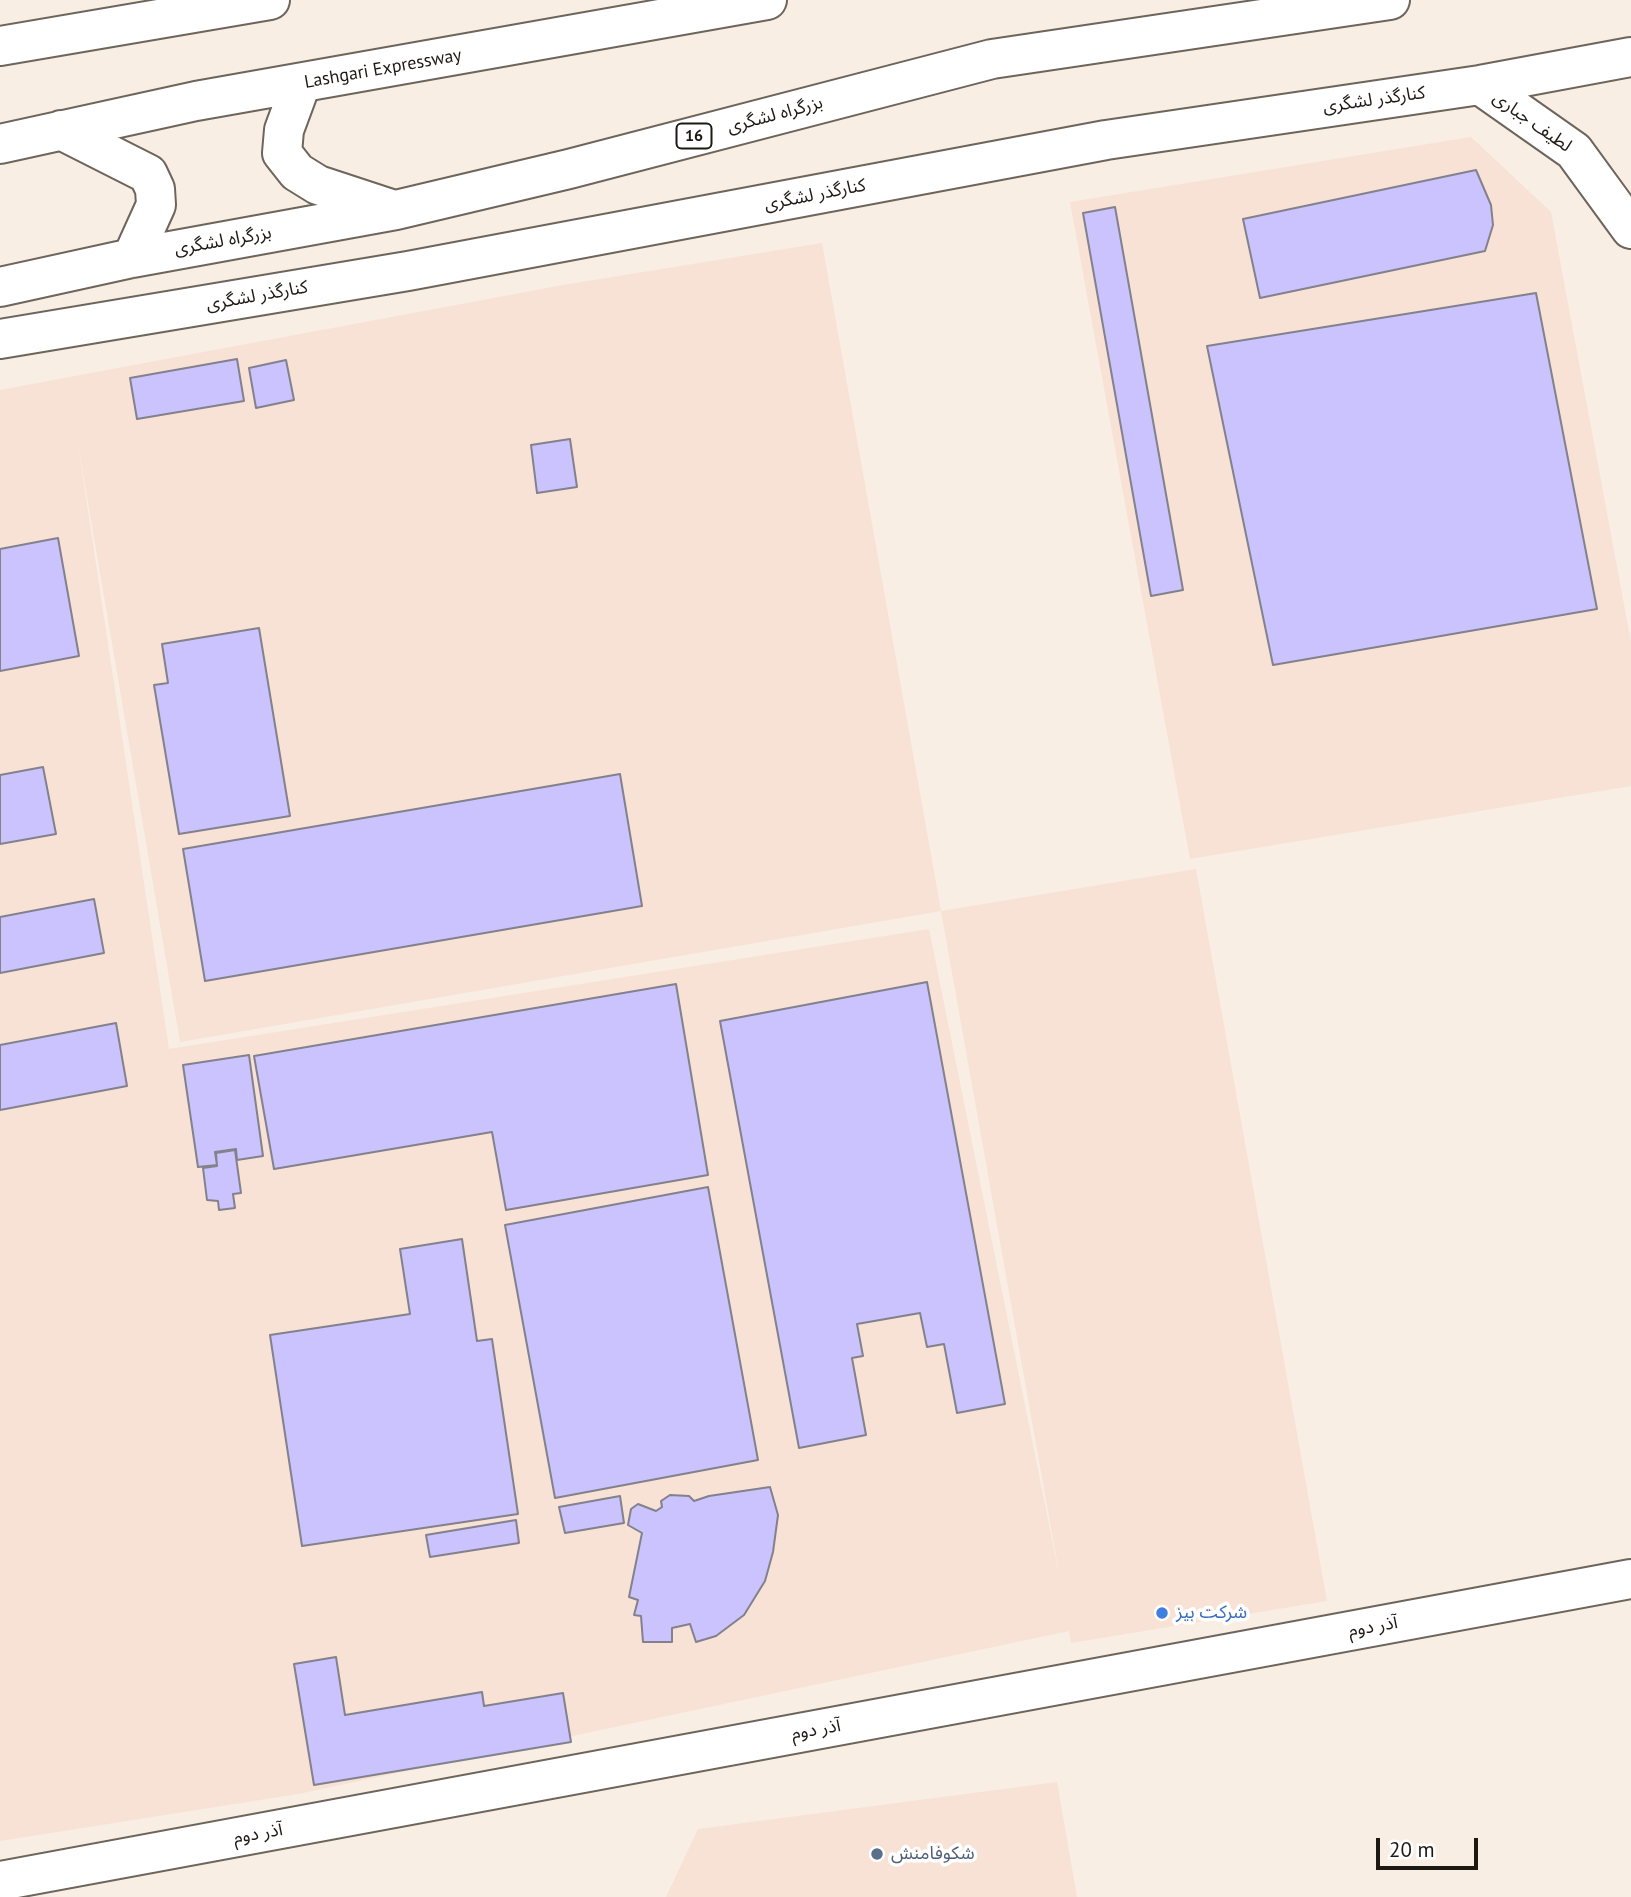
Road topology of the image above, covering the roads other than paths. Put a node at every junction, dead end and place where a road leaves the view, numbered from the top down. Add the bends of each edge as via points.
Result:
1 (270, 0) edge
2 (767, 0) edge
3 (1390, 0) edge
4 (0, 46) edge
5 (1631, 57) edge
6 (301, 84) junction
7 (1480, 85) junction
8 (61, 130) junction
9 (0, 144) edge
10 (396, 210) junction
11 (1631, 229) edge
12 (132, 258) junction
13 (0, 287) edge
14 (0, 340) edge
15 (1631, 1579) edge
16 (0, 1881) edge

1 - 4 main road
2 - 6 main road, Lashgari Expressway
3 - 10 main road, بزرگراه لشگری / 16 via 992,59
5 - 7 main road, کنارگذر لشگری
6 - 8 main road, Lashgari Expressway
6 - 10 main road via 284,130 282,153 297,172 318,184
7 - 11 main road, لطیف جباری via 1574,151
7 - 14 main road, کنارگذر لشگری via 1106,140 408,271
8 - 9 main road, Lashgari Expressway
8 - 12 main road via 148,173 156,205
10 - 12 main road, بزرگراه لشگری / 16
12 - 13 main road, بزرگراه لشگری / 16
15 - 16 main road, آذر دوم

